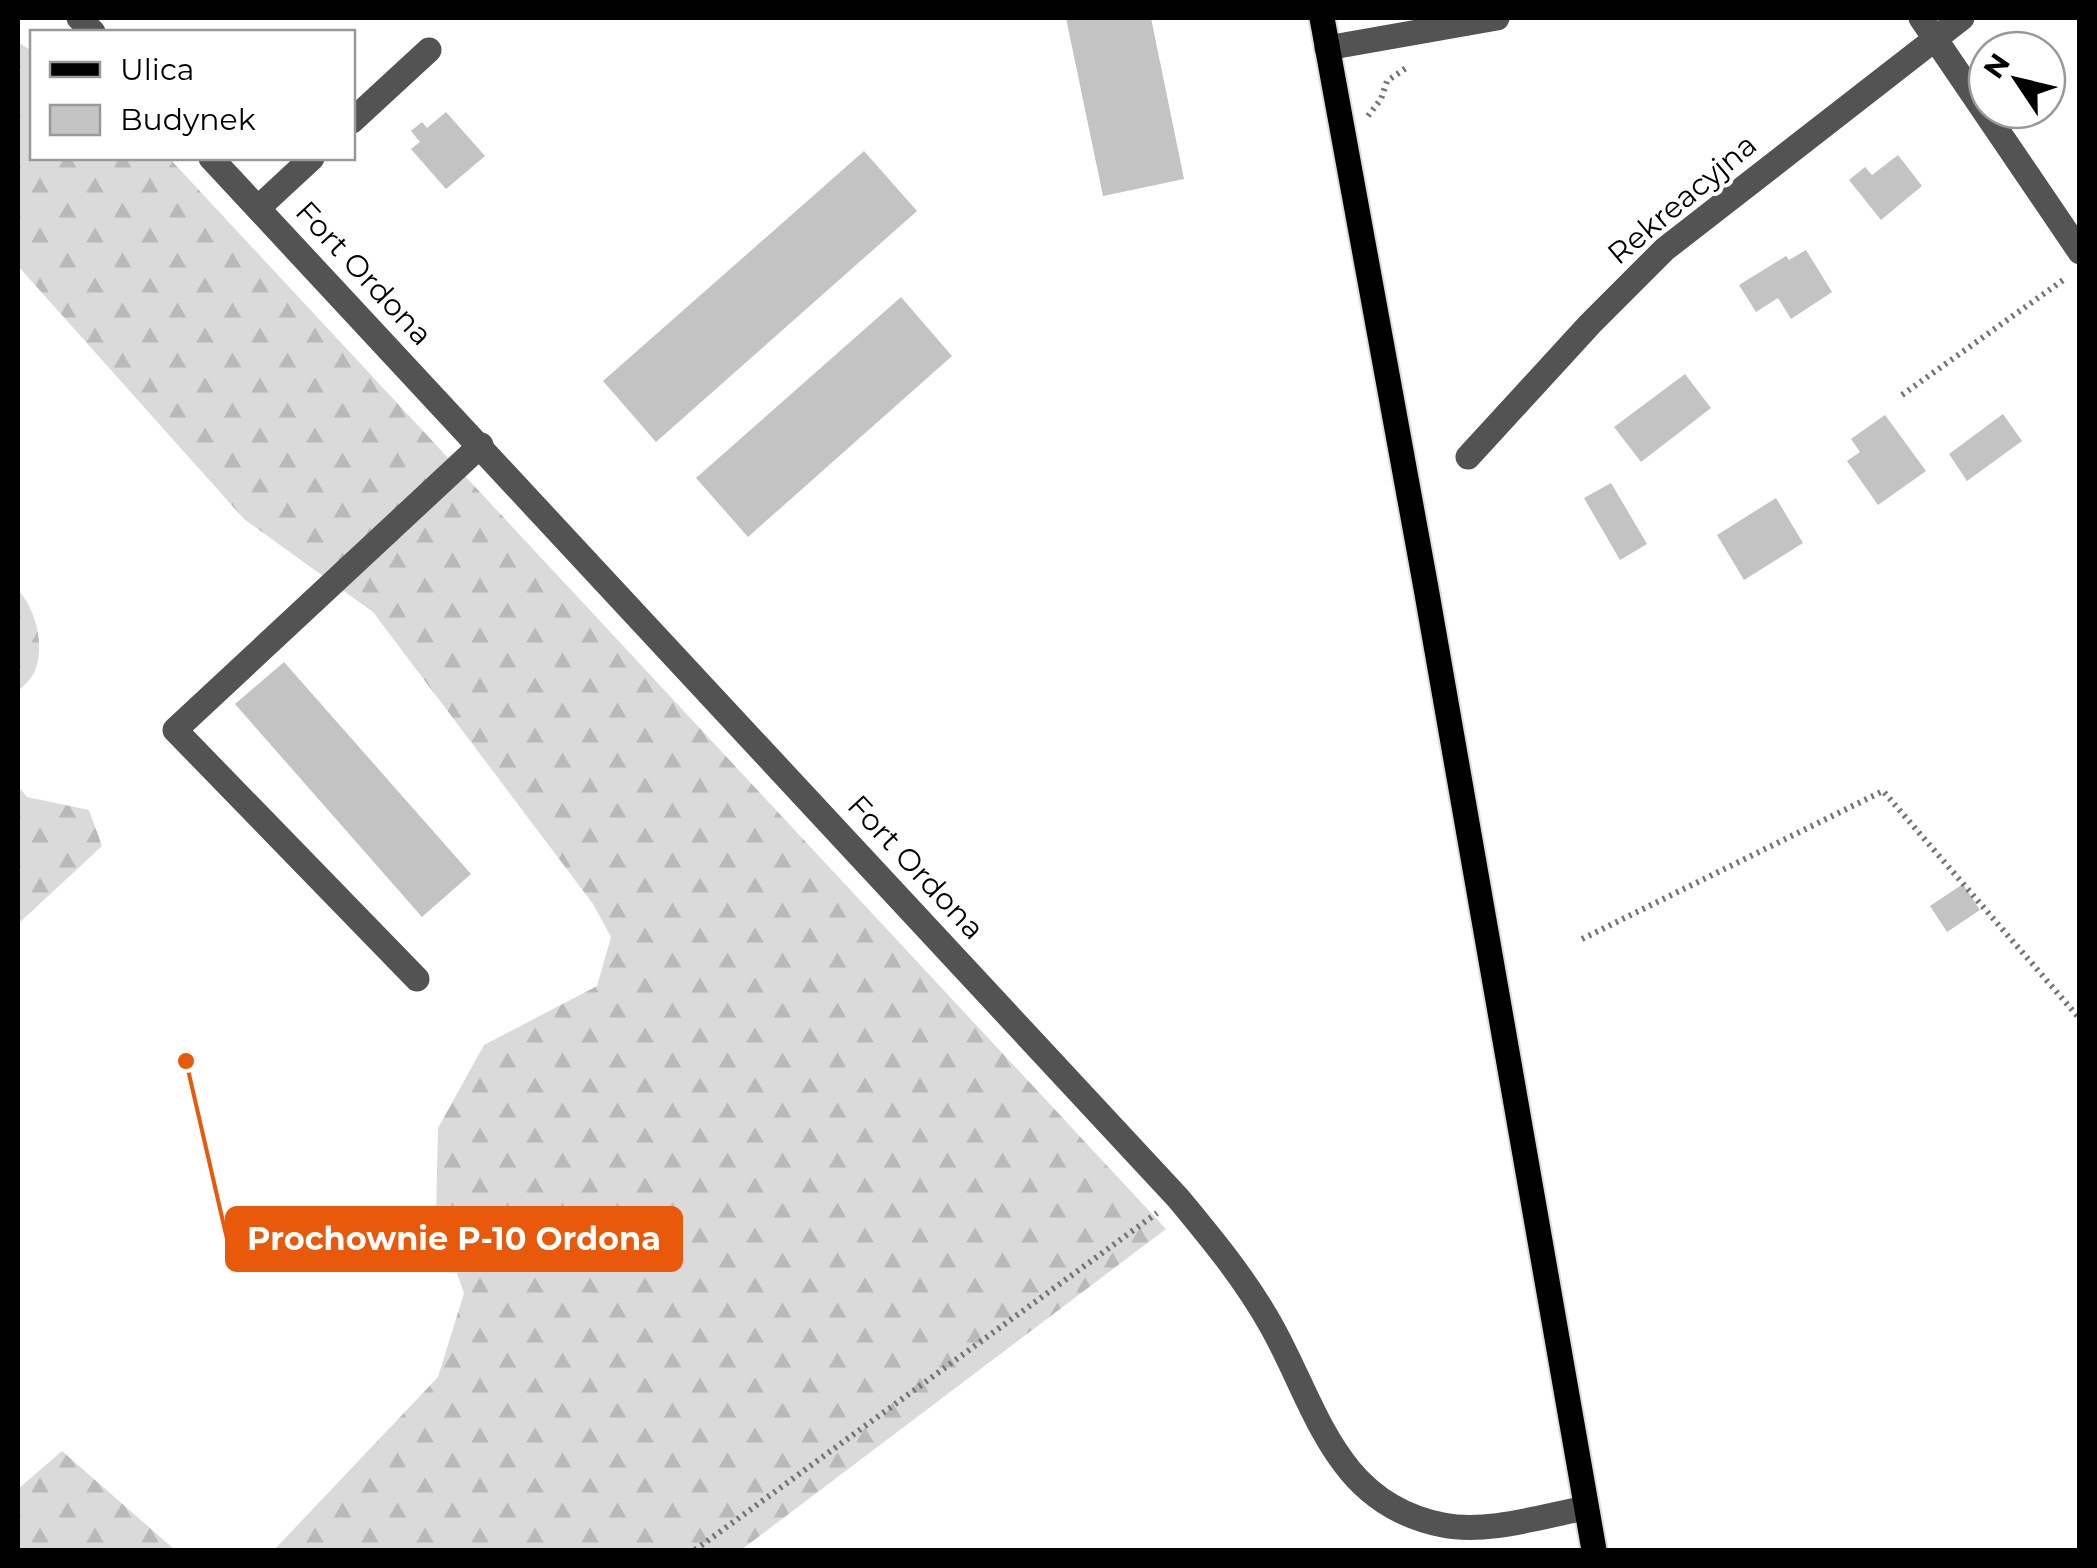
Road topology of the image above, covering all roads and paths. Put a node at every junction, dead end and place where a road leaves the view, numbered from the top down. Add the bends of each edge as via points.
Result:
1 (1322, 18) edge
2 (1497, 18) edge
3 (1962, 18) edge
4 (1448, 26) junction
5 (1928, 28) edge
6 (1327, 48) junction
7 (429, 50) dead end
8 (1370, 116) dead end
9 (355, 117) edge
10 (213, 160) edge
11 (310, 160) edge
12 (258, 208) junction
13 (2080, 252) edge
14 (2080, 269) edge
15 (1902, 395) dead end
16 (481, 445) junction
17 (1468, 457) dead end
18 (1582, 939) dead end
19 (417, 979) dead end
20 (2080, 1019) edge
21 (1178, 1198) junction
22 (1586, 1508) junction
23 (696, 1550) edge
24 (1594, 1550) edge

1 - 6 main road
2 - 4 street
3 - 5 street, Rekreacyjna
4 - 6 street
4 - 8 path via 1423,57 1387,81
5 - 13 street
5 - 17 street, Rekreacyjna via 1665,249
6 - 22 main road
7 - 9 street
10 - 12 street, Fort Ordona
11 - 12 street
12 - 16 street, Fort Ordona
14 - 15 path
16 - 19 street via 175,730
16 - 21 street, Fort Ordona
18 - 20 path via 1883,791
21 - 22 street, Fort Ordona via 1251,1291 1333,1451 1369,1490 1445,1526
21 - 23 path
22 - 24 main road

